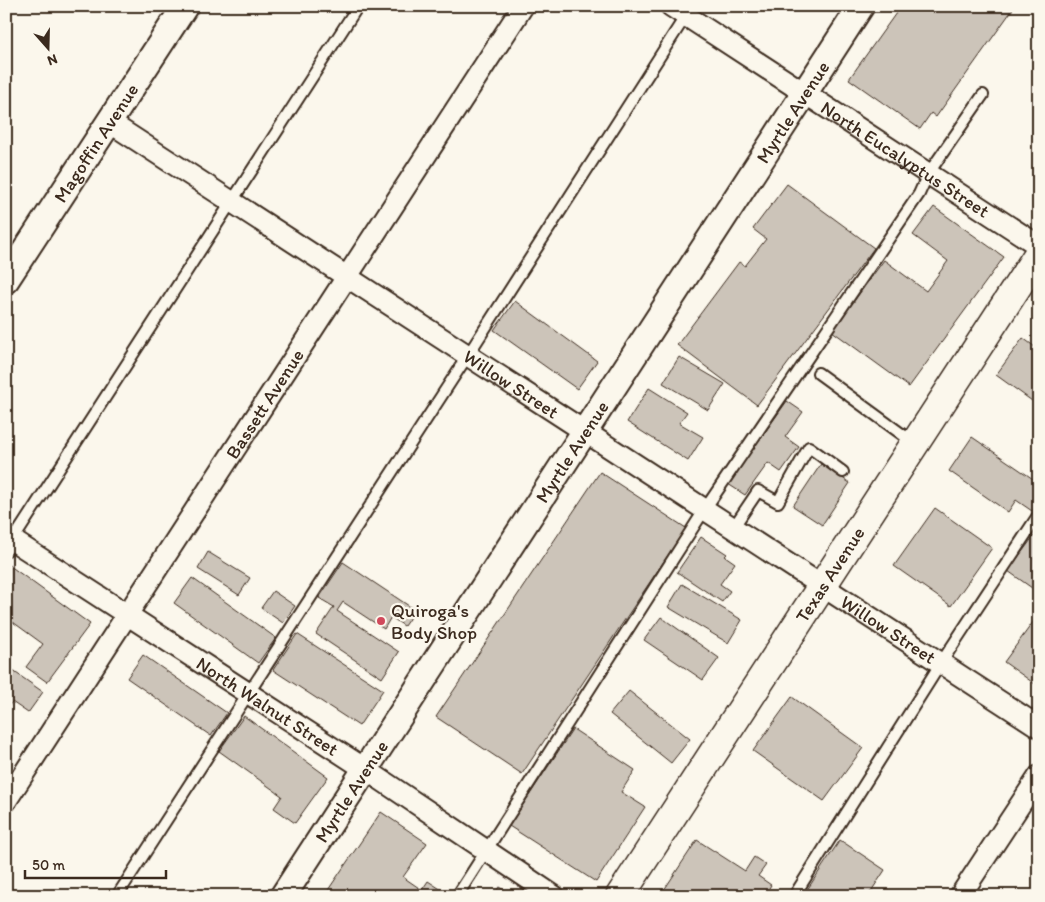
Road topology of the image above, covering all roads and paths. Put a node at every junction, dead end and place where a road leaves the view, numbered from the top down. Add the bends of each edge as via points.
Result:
1 (185, 6) edge
2 (358, 6) edge
3 (523, 6) edge
4 (861, 6) edge
5 (683, 9) edge
6 (804, 93) junction
7 (984, 95) dead end
8 (110, 122) junction
9 (928, 174) junction
10 (231, 201) junction
11 (1039, 246) edge
12 (1039, 253) edge
13 (347, 276) junction
14 (6, 280) edge
15 (468, 355) junction
16 (818, 373) dead end
17 (584, 431) junction
18 (915, 443) junction
19 (843, 472) dead end
20 (705, 509) junction
21 (1039, 514) edge
22 (734, 528) junction
23 (8, 542) edge
24 (822, 586) junction
25 (127, 615) junction
26 (941, 663) junction
27 (248, 694) junction
28 (1039, 727) edge
29 (365, 769) junction
30 (1039, 776) edge
31 (6, 801) edge
32 (487, 851) junction
33 (117, 896) edge
34 (283, 896) edge
35 (457, 896) edge
36 (554, 896) edge
37 (620, 896) edge
38 (794, 896) edge
39 (960, 896) edge

1 - 8 street, Magoffin Avenue
2 - 10 lane
3 - 13 street, Bassett Avenue
4 - 6 street, Myrtle Avenue
5 - 6 street, North Eucalyptus Street
5 - 15 lane
6 - 9 street, North Eucalyptus Street
6 - 17 street, Myrtle Avenue
7 - 9 lane
8 - 10 street, Willow Street
8 - 14 street, Magoffin Avenue
9 - 11 street, North Eucalyptus Street
9 - 20 lane via 919,194
10 - 13 street, Willow Street
10 - 23 lane
12 - 18 main road, Texas Avenue
13 - 15 street, Willow Street
13 - 25 street, Bassett Avenue
15 - 17 street, Willow Street
15 - 27 lane
16 - 18 lane
17 - 20 street, Willow Street
17 - 29 street, Myrtle Avenue
18 - 24 main road, Texas Avenue
19 - 22 lane via 809,448 778,502 758,491
20 - 22 street, Willow Street
20 - 32 lane
21 - 26 lane
22 - 24 street, Willow Street
23 - 25 street, North Walnut Street
24 - 26 street, Willow Street
24 - 37 main road, Texas Avenue
25 - 27 street, North Walnut Street
25 - 31 street, Bassett Avenue
26 - 28 street, Willow Street
26 - 38 lane
27 - 29 street, North Walnut Street
27 - 33 lane
29 - 32 street, North Walnut Street
29 - 34 street, Myrtle Avenue
30 - 39 street
32 - 35 lane
32 - 36 street, North Walnut Street

